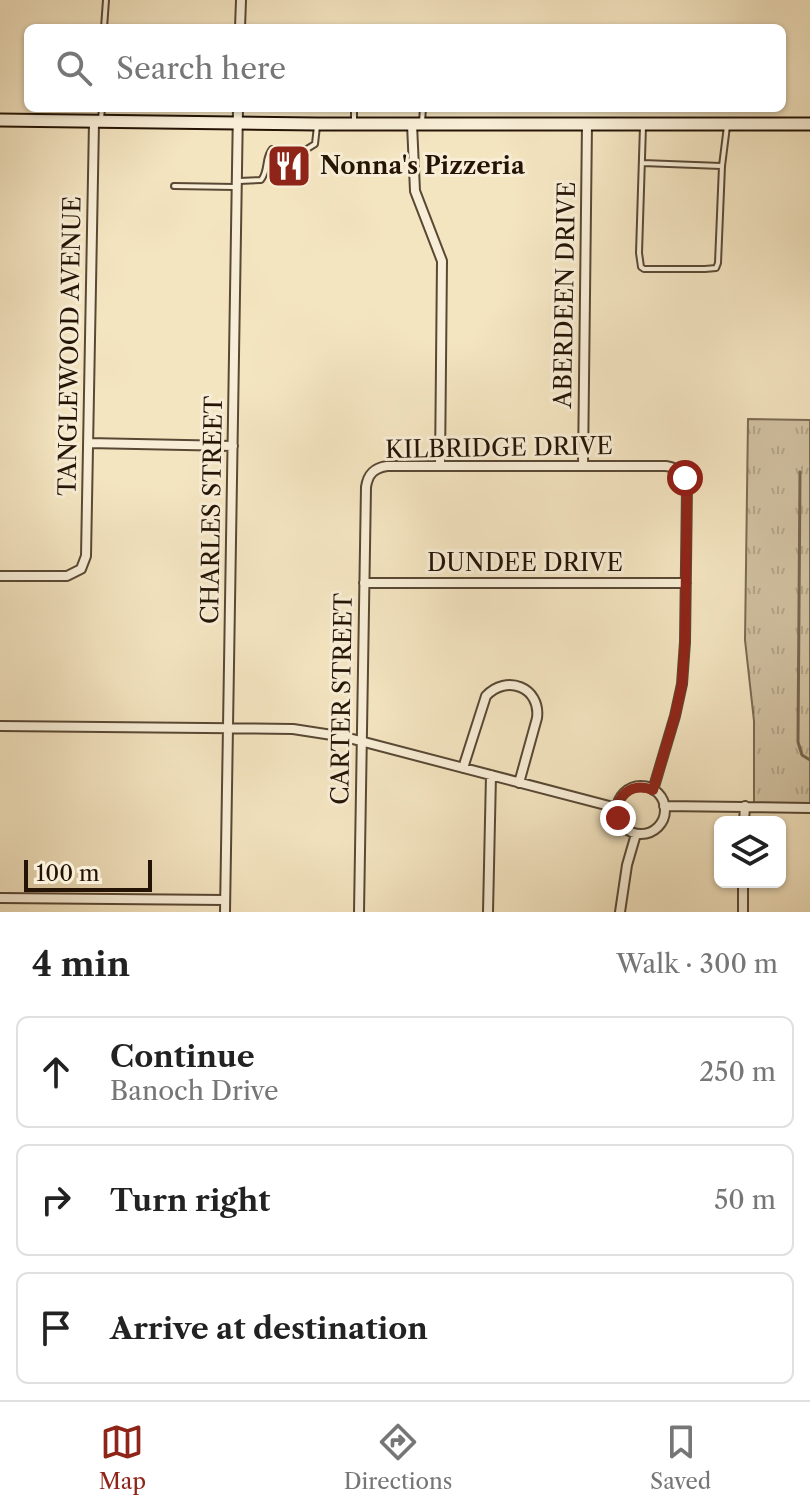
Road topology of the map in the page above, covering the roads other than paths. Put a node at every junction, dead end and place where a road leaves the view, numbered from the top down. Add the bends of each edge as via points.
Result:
1 (106, 0) edge
2 (241, 0) edge
3 (104, 24) edge
4 (240, 24) edge
5 (101, 112) edge
6 (238, 112) edge
7 (354, 112) edge
8 (422, 112) edge
9 (0, 120) edge
10 (98, 122) junction
11 (238, 123) junction
12 (317, 124) junction
13 (354, 124) junction
14 (417, 124) junction
15 (587, 124) junction
16 (643, 124) junction
17 (727, 124) junction
18 (810, 124) edge
19 (643, 163) junction
20 (722, 166) junction
21 (237, 184) junction
22 (174, 186) dead end
23 (88, 443) junction
24 (233, 446) junction
25 (440, 466) junction
26 (583, 466) junction
27 (366, 487) joint
28 (0, 576) edge
29 (364, 583) junction
30 (686, 583) junction
31 (0, 726) edge
32 (228, 728) junction
33 (361, 741) junction
34 (463, 768) junction
35 (491, 775) junction
36 (519, 783) junction
37 (653, 790) junction
38 (664, 806) junction
39 (745, 806) junction
40 (617, 808) junction
41 (810, 808) edge
42 (744, 816) edge
43 (636, 834) junction
44 (743, 888) edge
45 (0, 898) edge
46 (225, 900) junction
47 (225, 912) edge
48 (359, 912) edge
49 (488, 912) edge
50 (620, 912) edge
51 (743, 912) edge

1 - 3 lane
2 - 4 street
5 - 10 lane
6 - 11 street, CHARLES STREET
7 - 13 lane
8 - 14 lane
9 - 10 main road
10 - 11 main road
10 - 23 street, TANGLEWOOD AVENUE
11 - 12 main road
11 - 21 street, CHARLES STREET
12 - 13 main road
12 - 21 lane via 315,144 307,149 272,149 261,180
13 - 14 main road
14 - 15 main road
14 - 25 street via 415,191 442,261
15 - 16 main road
15 - 26 street, ABERDEEN DRIVE
16 - 17 main road
16 - 19 lane
17 - 18 main road
17 - 20 lane
19 - 20 lane
19 - 20 lane via 639,262 644,269 716,268
21 - 22 lane
21 - 24 street, CHARLES STREET
23 - 24 street
23 - 28 street, TANGLEWOOD AVENUE via 86,556 81,569 67,576
24 - 32 street, CHARLES STREET
25 - 26 street, KILBRIDGE DRIVE
25 - 27 street, KILBRIDGE DRIVE via 378,468
26 - 30 street, KILBRIDGE DRIVE via 678,470 687,488
27 - 29 street, CARTER STREET
29 - 30 street, DUNDEE DRIVE
29 - 33 street, CARTER STREET
30 - 37 street via 682,684
31 - 32 street
32 - 33 street via 306,730
32 - 46 street, CHARLES STREET
33 - 34 street
33 - 48 street, CARTER STREET
34 - 35 street
34 - 36 street via 486,696 501,685 516,685 529,692 538,708
35 - 36 street
35 - 49 street
36 - 40 street
37 - 38 street
37 - 40 street via 629,789
38 - 39 street
38 - 43 street via 658,827
39 - 41 street
39 - 42 street
40 - 43 street via 620,823
43 - 50 street
44 - 51 street
45 - 46 street
46 - 47 street, CHARLES STREET

